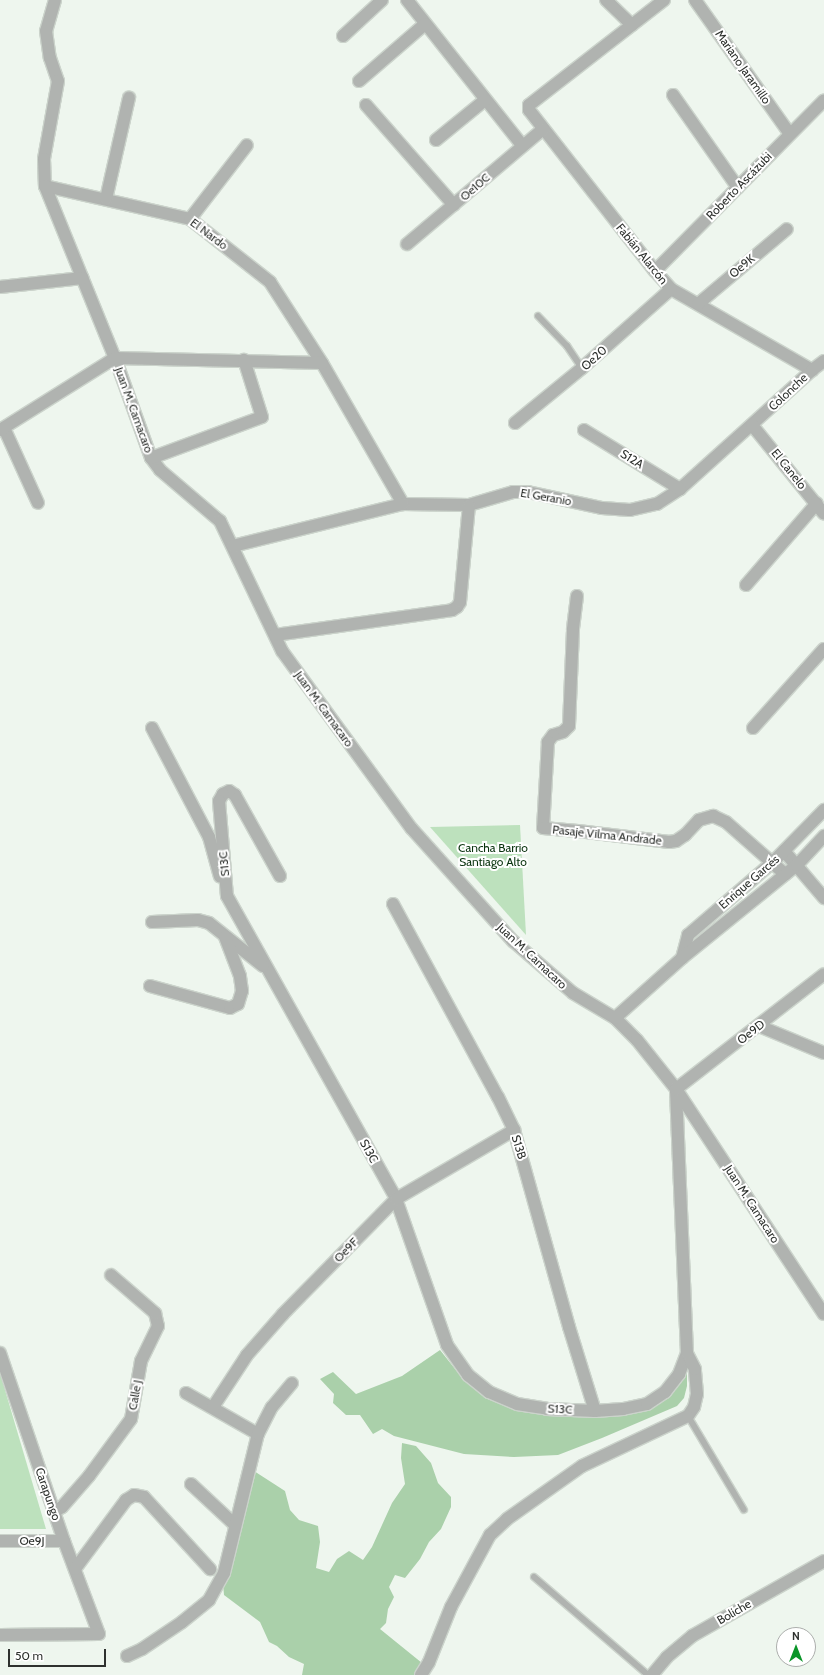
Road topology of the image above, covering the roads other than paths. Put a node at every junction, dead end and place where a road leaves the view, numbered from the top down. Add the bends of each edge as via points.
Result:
1 (55, 0) edge
2 (382, 0) edge
3 (407, 0) edge
4 (606, 0) edge
5 (664, 0) edge
6 (695, 0) edge
7 (425, 24) junction
8 (632, 26) junction
9 (342, 36) dead end
10 (359, 81) dead end
11 (673, 95) dead end
12 (130, 98) dead end
13 (485, 100) junction
14 (824, 100) edge
15 (366, 105) dead end
16 (542, 129) junction
17 (790, 134) junction
18 (436, 140) dead end
19 (247, 145) dead end
20 (522, 145) junction
21 (45, 186) junction
22 (738, 188) junction
23 (106, 199) junction
24 (454, 205) junction
25 (190, 218) junction
26 (787, 229) dead end
27 (407, 244) dead end
28 (655, 271) junction
29 (84, 278) junction
30 (0, 286) edge
31 (671, 289) junction
32 (698, 304) junction
33 (538, 316) dead end
34 (115, 358) junction
35 (244, 360) junction
36 (824, 361) edge
37 (322, 363) junction
38 (582, 368) junction
39 (812, 370) junction
40 (515, 423) dead end
41 (752, 424) junction
42 (2, 429) edge
43 (584, 430) dead end
44 (151, 458) junction
45 (680, 489) junction
46 (38, 503) dead end
47 (817, 503) junction
48 (403, 504) junction
49 (469, 506) junction
50 (824, 514) edge
51 (232, 546) junction
52 (746, 585) dead end
53 (576, 596) dead end
54 (275, 635) junction
55 (824, 649) edge
56 (152, 728) dead end
57 (752, 728) dead end
58 (824, 810) edge
59 (824, 836) edge
60 (784, 851) junction
61 (773, 862) junction
62 (797, 865) junction
63 (785, 874) junction
64 (280, 876) dead end
65 (227, 896) junction
66 (824, 898) edge
67 (393, 904) dead end
68 (152, 922) dead end
69 (225, 937) junction
70 (682, 958) junction
71 (268, 970) junction
72 (824, 974) edge
73 (150, 986) dead end
74 (615, 1018) junction
75 (759, 1026) junction
76 (824, 1053) edge
77 (676, 1089) junction
78 (514, 1130) junction
79 (396, 1199) junction
80 (111, 1275) dead end
81 (824, 1314) edge
82 (0, 1353) edge
83 (687, 1353) junction
84 (292, 1383) dead end
85 (186, 1392) dead end
86 (213, 1407) junction
87 (595, 1411) junction
88 (688, 1416) junction
89 (258, 1434) junction
90 (191, 1484) dead end
91 (744, 1510) dead end
92 (54, 1512) junction
93 (235, 1524) junction
94 (0, 1541) edge
95 (64, 1541) junction
96 (824, 1561) edge
97 (75, 1569) junction
98 (210, 1569) dead end
99 (534, 1577) dead end
100 (0, 1635) edge
101 (127, 1656) dead end
102 (421, 1675) edge
103 (648, 1675) edge
104 (652, 1675) edge

1 - 21 street, Juan M. Camacaro via 46,31 50,58 58,81 44,159
2 - 9 street
3 - 7 street
4 - 8 street
5 - 8 street
6 - 17 street, Mariano Jaramillo
7 - 10 street
7 - 13 street
8 - 16 street, Fabián Alarcón via 529,105 529,110
11 - 22 street
12 - 23 street
13 - 18 street
13 - 20 street
14 - 17 street, Roberto Ascázubi
15 - 24 street
16 - 20 street, Oe10C
16 - 28 street, Fabián Alarcón
17 - 22 street, Roberto Ascázubi
19 - 25 street
20 - 24 street, Oe10C
21 - 23 street, El Nardo
21 - 29 street, Juan M. Camacaro
22 - 28 street, Roberto Ascázubi
23 - 25 street, El Nardo
24 - 27 street, Oe10C
25 - 37 street, El Nardo via 270,282
26 - 32 street, Oe9K
28 - 31 street, Fabián Alarcón
29 - 30 street
29 - 34 street, Juan M. Camacaro
31 - 32 street, Fabián Alarcón
31 - 38 street, Oe20
32 - 39 street, Fabián Alarcón
33 - 38 lane via 567,346
34 - 35 street
34 - 42 street
34 - 44 street, Juan M. Camacaro
35 - 37 street
35 - 44 street via 262,417
36 - 39 street, Colonche
37 - 48 street
38 - 40 street, Oe20
39 - 41 street, Colonche
41 - 45 street, El Geranio
41 - 47 street, El Canelo
42 - 46 street
43 - 45 street, S12A
44 - 51 street, Juan M. Camacaro via 160,470 215,515
45 - 49 street, El Geranio via 657,504 630,510 602,508 528,492 513,492
47 - 50 street, El Canelo
47 - 52 street
48 - 49 street, El Geranio
48 - 51 street, El Geranio
49 - 54 street via 460,602 457,607 452,610
51 - 54 street, Juan M. Camacaro
53 - 61 street, Pasaje Vilma Andrade via 569,726 563,732 553,735 548,742 543,828 669,842 685,835 699,820 713,816 726,822
54 - 74 street, Juan M. Camacaro via 282,651 423,844 513,941 573,993
55 - 57 street
56 - 65 street via 209,837
58 - 60 street, Enrique Garcés
59 - 62 street, Enrique Garcés
60 - 61 street, Enrique Garcés
60 - 62 street
61 - 63 street, Pasaje Vilma Andrade
61 - 70 street, Enrique Garcés via 688,935
62 - 63 street, Enrique Garcés
62 - 66 street
63 - 70 street, Enrique Garcés
64 - 65 street, S13C via 235,795 229,791 223,794 219,801
65 - 71 street, S13C
67 - 78 street, S13B
68 - 69 street via 198,920 208,923
69 - 71 street
69 - 73 street via 240,976 242,991 238,1004 230,1008
70 - 74 street, Enrique Garcés
71 - 79 street, S13C
72 - 75 street, Oe9D
74 - 77 street, Juan M. Camacaro via 637,1040
75 - 76 street
75 - 77 street, Oe9D
77 - 81 street, Juan M. Camacaro
77 - 83 street
78 - 79 street, Oe9F
78 - 87 street, S13B
79 - 86 street, Oe9F via 252,1349
79 - 87 street, S13C via 447,1345 468,1375 489,1392 517,1404 547,1409
80 - 92 street, Calle J via 155,1313 158,1326 141,1361 130,1419 89,1476 62,1507
82 - 92 street, Carapungo
83 - 87 street, S13C via 679,1374 665,1392 647,1404
83 - 88 street via 695,1369 696,1394 694,1407
84 - 89 street via 272,1407
85 - 86 street
86 - 89 street
88 - 91 lane
88 - 102 street via 582,1466 507,1519 490,1535 454,1601 429,1662
89 - 93 street
90 - 93 street
92 - 95 street, Carapungo
93 - 101 street via 224,1573 208,1600 182,1622
94 - 95 street, Oe9J
95 - 97 street, Carapungo
96 - 104 street, Boliche via 692,1636 667,1657
97 - 98 street via 126,1500 134,1495 144,1497
97 - 100 street, Carapungo via 99,1634
99 - 103 lane

